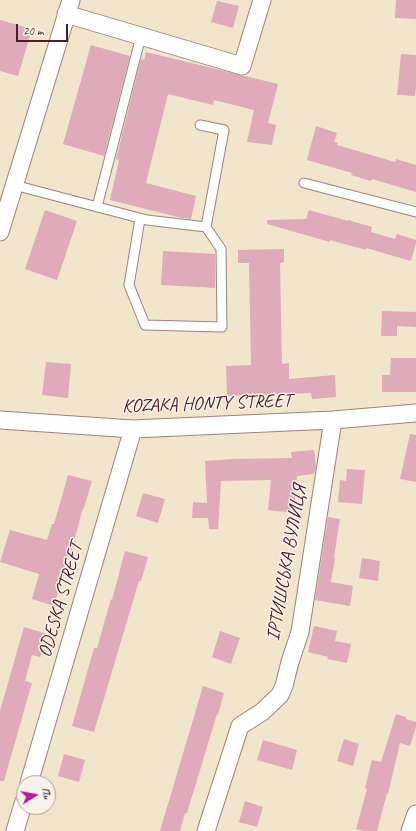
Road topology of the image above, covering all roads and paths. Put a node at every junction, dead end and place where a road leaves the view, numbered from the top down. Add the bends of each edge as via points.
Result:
1 (262, 0) edge
2 (68, 7) edge
3 (141, 36) junction
4 (200, 125) dead end
5 (304, 183) dead end
6 (14, 184) junction
7 (97, 207) junction
8 (416, 212) edge
9 (140, 219) junction
10 (206, 227) junction
11 (0, 232) edge
12 (416, 412) edge
13 (0, 420) edge
14 (333, 420) junction
15 (133, 429) junction
16 (31, 775) edge
17 (416, 814) edge
18 (20, 815) edge
19 (15, 831) edge
20 (206, 831) edge
21 (410, 831) edge

1 - 3 street via 242,66
2 - 3 street
2 - 6 street
3 - 7 lane
4 - 10 lane via 224,130
5 - 8 lane
6 - 7 lane
6 - 11 street
7 - 9 lane
9 - 10 lane
9 - 10 lane via 129,285 145,325 222,327 221,249
12 - 14 street, KOZAKA HONTY STREET
13 - 15 street, KOZAKA HONTY STREET
14 - 15 street, KOZAKA HONTY STREET
14 - 20 street, ІРТИШСЬКА ВУЛИЦЯ via 300,632 284,686 280,695 262,712 240,726
15 - 16 street, ODESKA STREET
17 - 21 street
18 - 19 street

